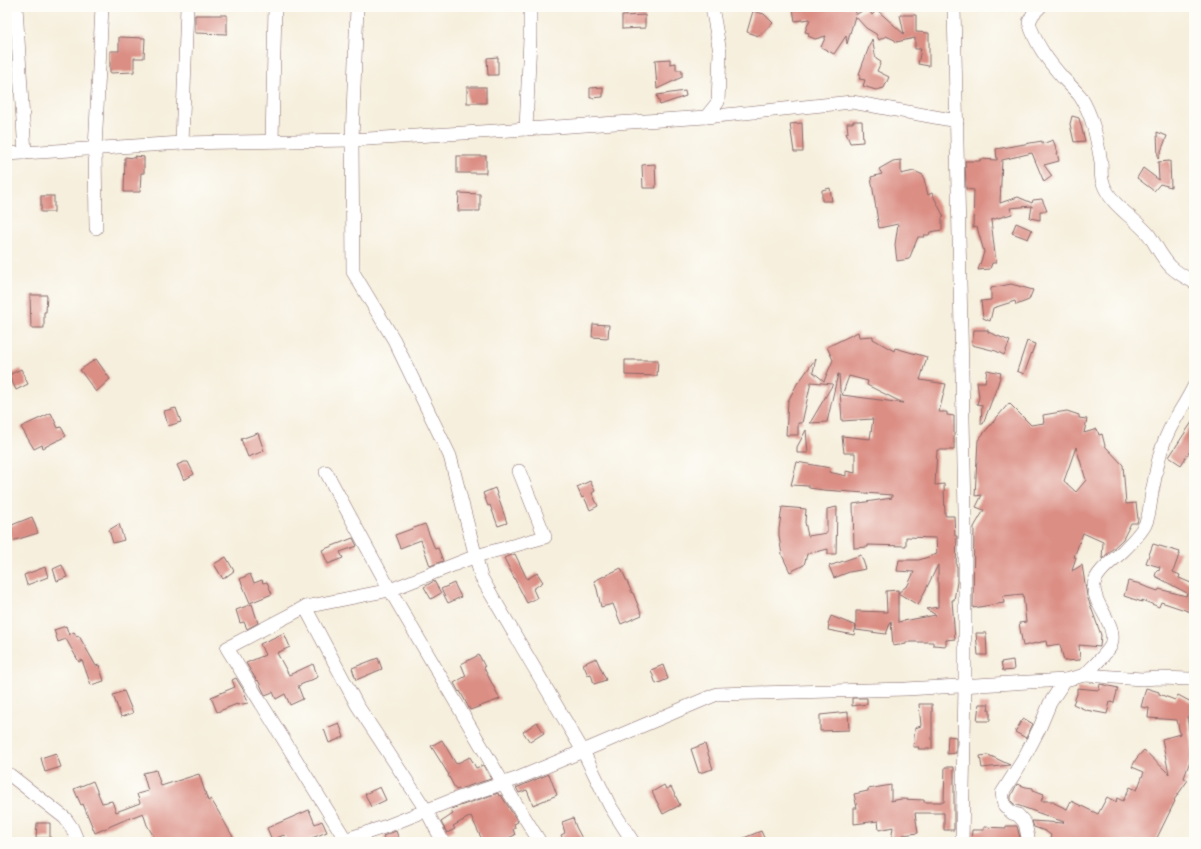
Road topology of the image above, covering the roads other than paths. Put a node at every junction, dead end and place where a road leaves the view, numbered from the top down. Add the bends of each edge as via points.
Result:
1 (16, 7) edge
2 (102, 7) edge
3 (187, 7) edge
4 (274, 7) edge
5 (357, 7) edge
6 (530, 7) edge
7 (712, 7) edge
8 (954, 7) edge
9 (1040, 7) edge
10 (706, 117) junction
11 (957, 121) junction
12 (526, 129) junction
13 (352, 140) junction
14 (272, 141) junction
15 (182, 143) junction
16 (95, 149) junction
17 (25, 153) junction
18 (7, 154) edge
19 (96, 228) dead end
20 (1194, 282) edge
21 (1194, 386) edge
22 (519, 471) dead end
23 (326, 472) dead end
24 (476, 556) junction
25 (390, 590) junction
26 (305, 607) junction
27 (1085, 675) junction
28 (1194, 678) edge
29 (1065, 680) junction
30 (965, 685) junction
31 (584, 751) junction
32 (7, 776) edge
33 (503, 783) junction
34 (426, 810) junction
35 (344, 841) edge
36 (78, 842) edge
37 (443, 842) edge
38 (540, 842) edge
39 (633, 842) edge
40 (962, 842) edge
41 (1029, 842) edge

1 - 17 street
2 - 16 street
3 - 15 street
4 - 14 street
5 - 13 street
6 - 12 street
7 - 10 street via 720,52 718,102
8 - 11 street
9 - 20 street via 1029,22 1031,31 1050,63 1080,96 1097,137 1102,181 1107,193 1148,234 1170,266
10 - 11 street via 852,102
10 - 12 street
11 - 30 street via 965,503
12 - 13 street
13 - 14 street
13 - 24 street via 352,272 394,340 450,456
14 - 15 street
15 - 16 street
16 - 17 street
16 - 19 street
17 - 18 street
21 - 27 street via 1168,430 1144,526 1124,551 1104,569 1094,584 1099,603 1111,628 1112,639 1108,650
22 - 24 street via 545,537
23 - 25 street
24 - 25 street
24 - 31 street via 481,577
25 - 26 street
25 - 33 street
26 - 34 street via 357,705
26 - 35 street via 227,648
27 - 28 street via 1142,679
27 - 29 street
29 - 30 street
29 - 41 street via 1050,703 1023,760 1002,793 1004,805 1025,823
30 - 31 street via 717,694
30 - 40 street
31 - 33 street
31 - 39 street via 610,806
32 - 36 street via 10,775 65,818
33 - 34 street
33 - 38 street
34 - 35 street
34 - 37 street

